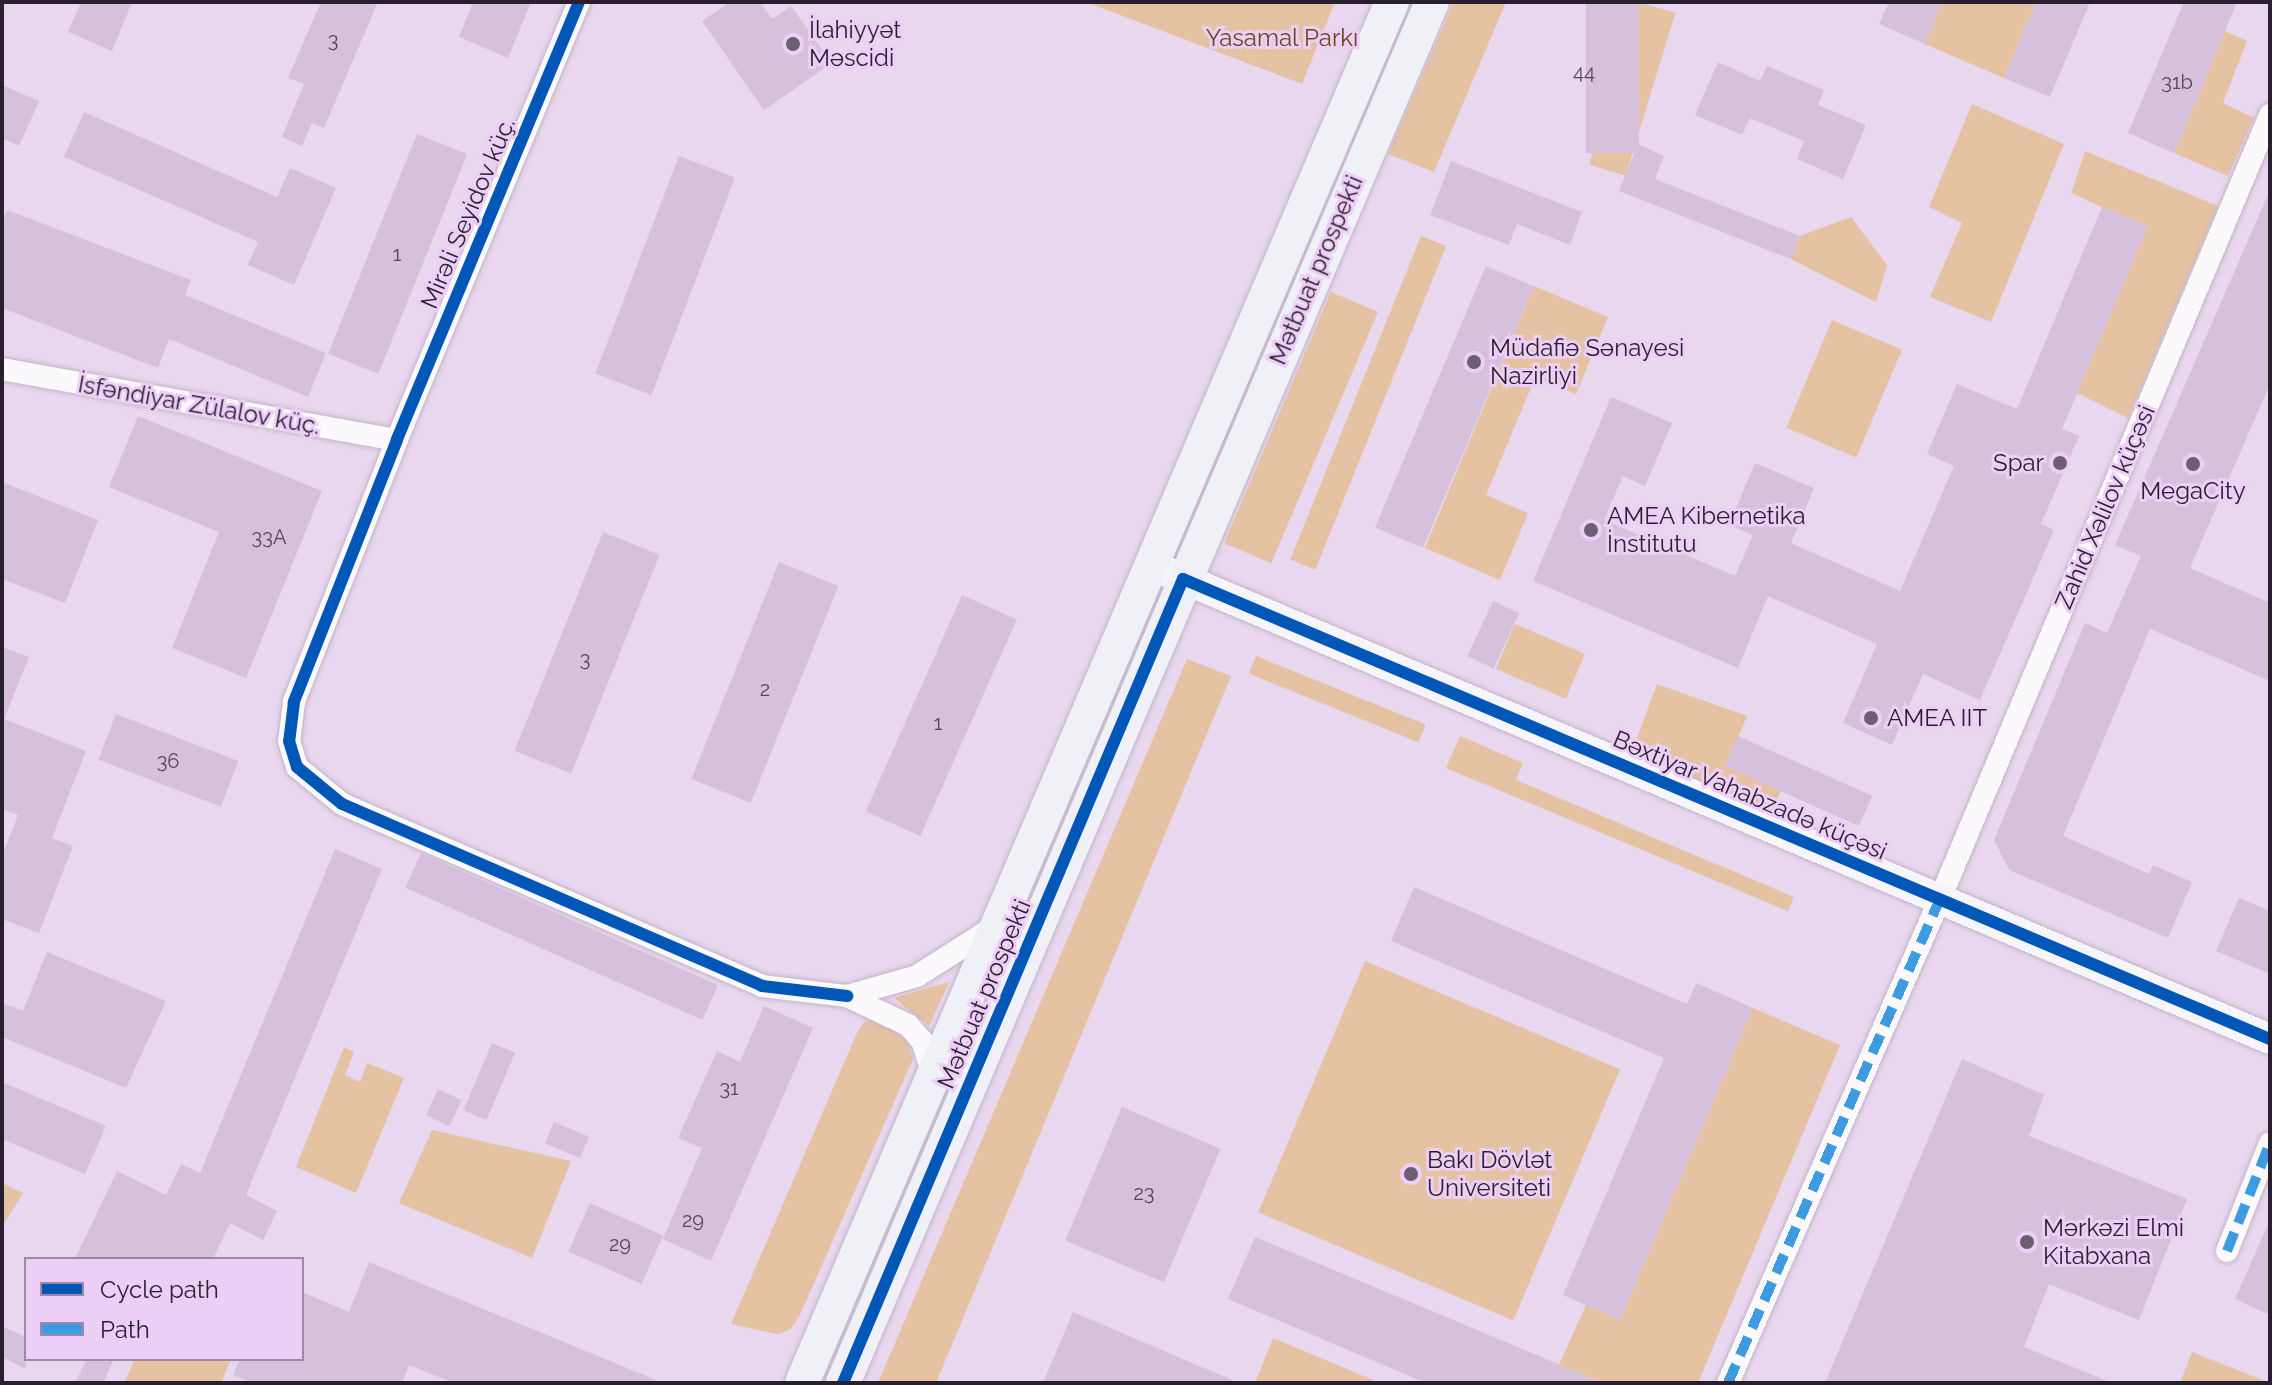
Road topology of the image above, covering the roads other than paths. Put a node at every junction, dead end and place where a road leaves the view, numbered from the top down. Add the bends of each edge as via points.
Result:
1 (579, 2) edge
2 (1392, 2) edge
3 (1432, 2) edge
4 (2270, 115) edge
5 (2, 369) edge
6 (397, 440) junction
7 (1151, 565) junction
8 (1198, 585) junction
9 (1940, 899) junction
10 (998, 924) junction
11 (847, 996) junction
12 (2270, 1039) edge
13 (933, 1076) junction
14 (2270, 1143) edge
15 (2227, 1251) dead end
16 (802, 1383) edge
17 (843, 1383) edge
18 (1728, 1383) edge

1 - 6 street, Mirəli Seyidov küç.
2 - 7 main road, Mətbuat prospekti
3 - 8 main road, Mətbuat prospekti via 1201,539
4 - 9 street, Zahid Xəlilov küçəsi
5 - 6 street, İsfəndiyar Zülalov küç.
6 - 11 street, Mirəli Seyidov küç. via 294,702 289,741 297,767 342,804 762,986
7 - 8 street, Bəxtiyar Vahabzadə küçəsi
7 - 10 main road, Mətbuat prospekti
8 - 9 street, Bəxtiyar Vahabzadə küçəsi
8 - 17 main road, Mətbuat prospekti via 1165,622
9 - 12 street, Bəxtiyar Vahabzadə küçəsi
9 - 18 street, Zahid Xəlilov küçəsi
10 - 11 street via 943,964
10 - 13 main road, Mətbuat prospekti
11 - 13 street via 908,1025 922,1041
13 - 16 main road, Mətbuat prospekti
14 - 15 street

